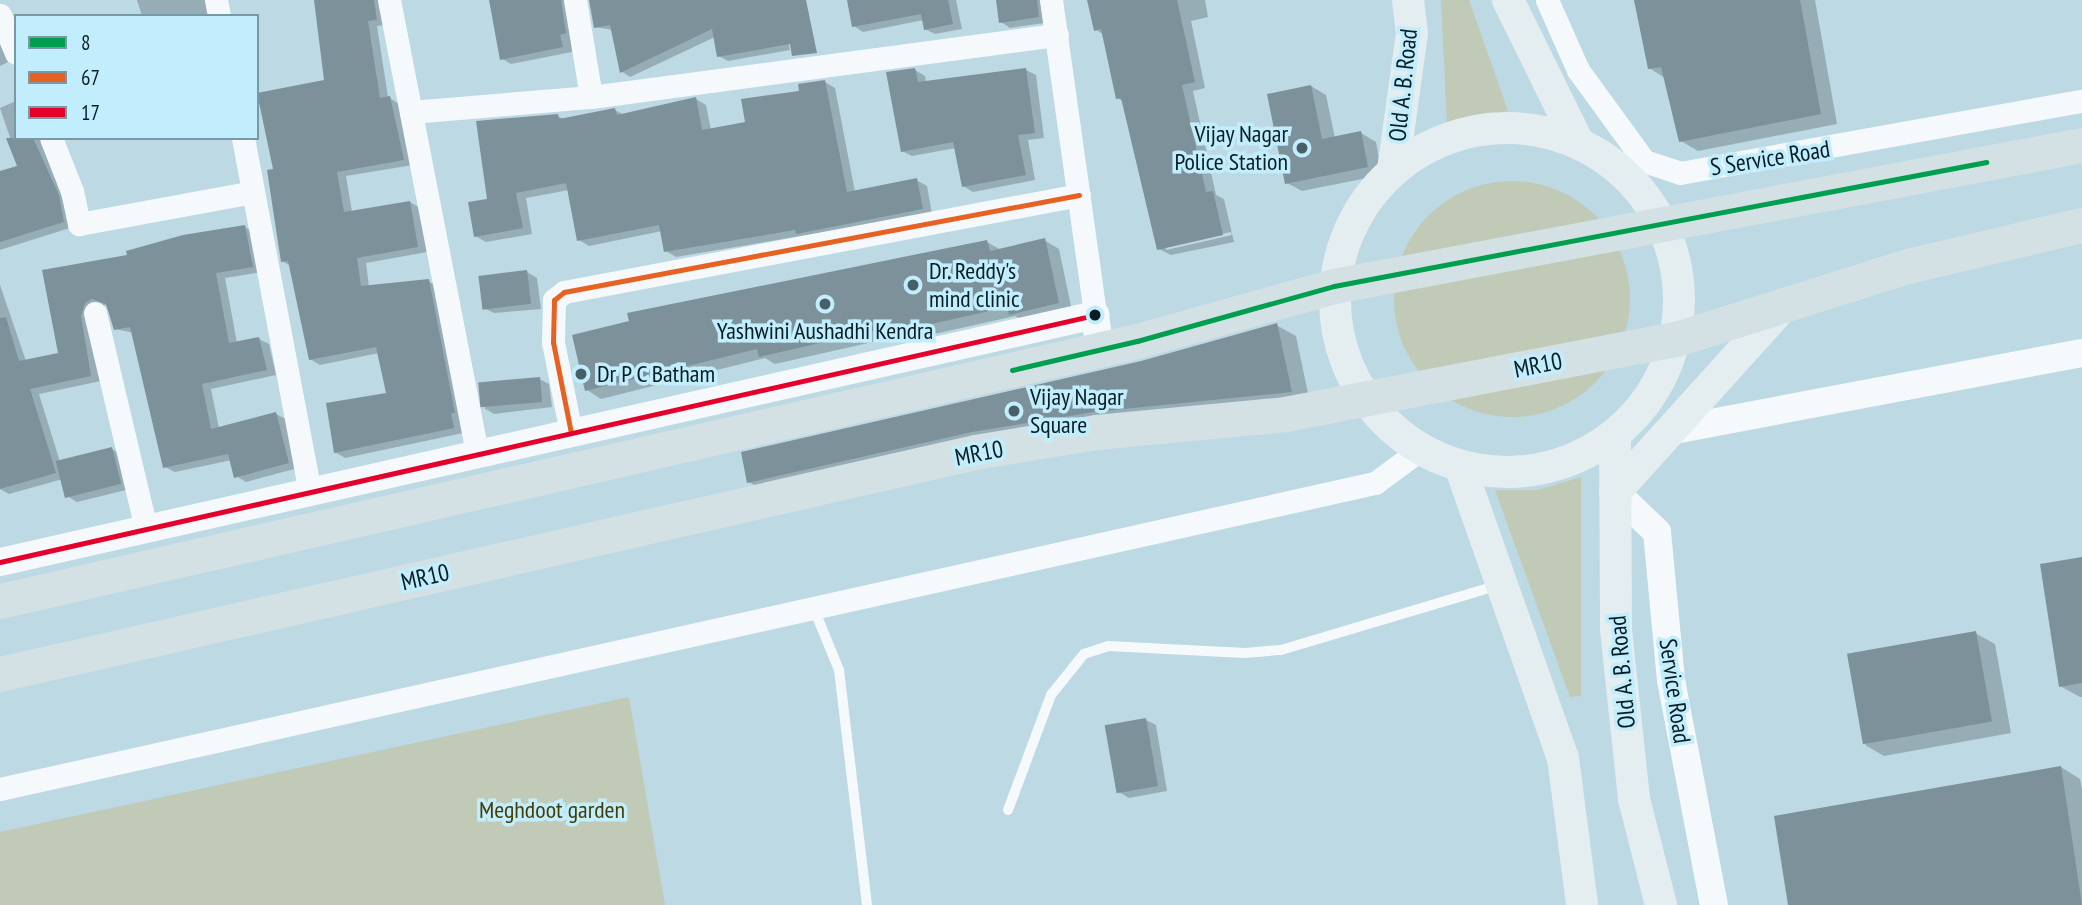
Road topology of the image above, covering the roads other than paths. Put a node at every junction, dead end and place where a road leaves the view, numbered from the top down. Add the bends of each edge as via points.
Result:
1 (389, 0) edge
2 (575, 0) edge
3 (1051, 0) edge
4 (1400, 0) edge
5 (1408, 0) edge
6 (1508, 0) edge
7 (1547, 0) edge
8 (0, 15) edge
9 (1412, 33) junction
10 (1057, 35) junction
11 (14, 50) edge
12 (591, 97) junction
13 (2082, 100) edge
14 (411, 113) junction
15 (52, 140) edge
16 (243, 140) edge
17 (1578, 142) junction
18 (2082, 145) edge
19 (1393, 170) junction
20 (253, 192) junction
21 (1079, 195) junction
22 (1663, 225) junction
23 (2082, 225) edge
24 (1334, 286) junction
25 (1785, 304) junction
26 (95, 313) dead end
27 (1095, 314) junction
28 (1676, 339) junction
29 (1100, 350) junction
30 (2082, 353) edge
31 (1363, 398) junction
32 (1674, 430) junction
33 (571, 433) junction
34 (1615, 435) junction
35 (1420, 450) junction
36 (477, 454) junction
37 (1460, 466) junction
38 (310, 492) junction
39 (1615, 492) junction
40 (146, 529) junction
41 (0, 562) edge
42 (1502, 585) junction
43 (0, 601) edge
44 (814, 609) junction
45 (0, 674) edge
46 (0, 789) edge
47 (1008, 810) dead end
48 (867, 905) edge
49 (1582, 905) edge
50 (1661, 905) edge
51 (1714, 905) edge

1 - 14 street
2 - 12 street
3 - 10 street
4 - 9 street
5 - 9 main road, Old A. B. Road
6 - 17 main road
7 - 13 street, S Service Road via 1578,70 1644,161 1680,173
8 - 11 street
9 - 19 main road, Old A. B. Road
10 - 12 street
10 - 21 street
12 - 14 street
14 - 36 street
15 - 20 street via 72,191 79,224
16 - 20 street
17 - 19 main road via 1502,127 1460,133
17 - 22 main road via 1622,169 1640,187
18 - 22 main road
19 - 24 main road via 1364,203 1349,233
20 - 38 street
21 - 27 street
21 - 33 street via 564,292 554,300 553,342
22 - 24 main road
22 - 28 main road via 1679,272
23 - 25 main road, MR10 via 1909,266
24 - 29 main road
24 - 31 main road via 1337,334
25 - 28 main road, MR10
25 - 32 main road
26 - 40 street
27 - 29 street
27 - 33 street
28 - 31 main road, MR10
28 - 34 main road via 1643,407
29 - 43 main road
30 - 32 street
31 - 35 main road via 1399,436
31 - 45 main road, MR10 via 1286,414 1096,432 975,452
32 - 39 main road
33 - 36 street
34 - 37 main road via 1568,461 1539,470 1510,473
34 - 39 main road, Old A. B. Road
35 - 37 main road
35 - 44 street via 1375,483
36 - 38 street
37 - 42 main road
38 - 40 street
39 - 50 main road, Old A. B. Road via 1616,630 1634,799
39 - 51 street, Service Road via 1657,532 1671,680
40 - 41 street
42 - 47 lane via 1281,650 1245,653 1108,646 1084,654 1051,695
42 - 49 main road via 1563,758
44 - 46 street
44 - 48 lane via 839,670

